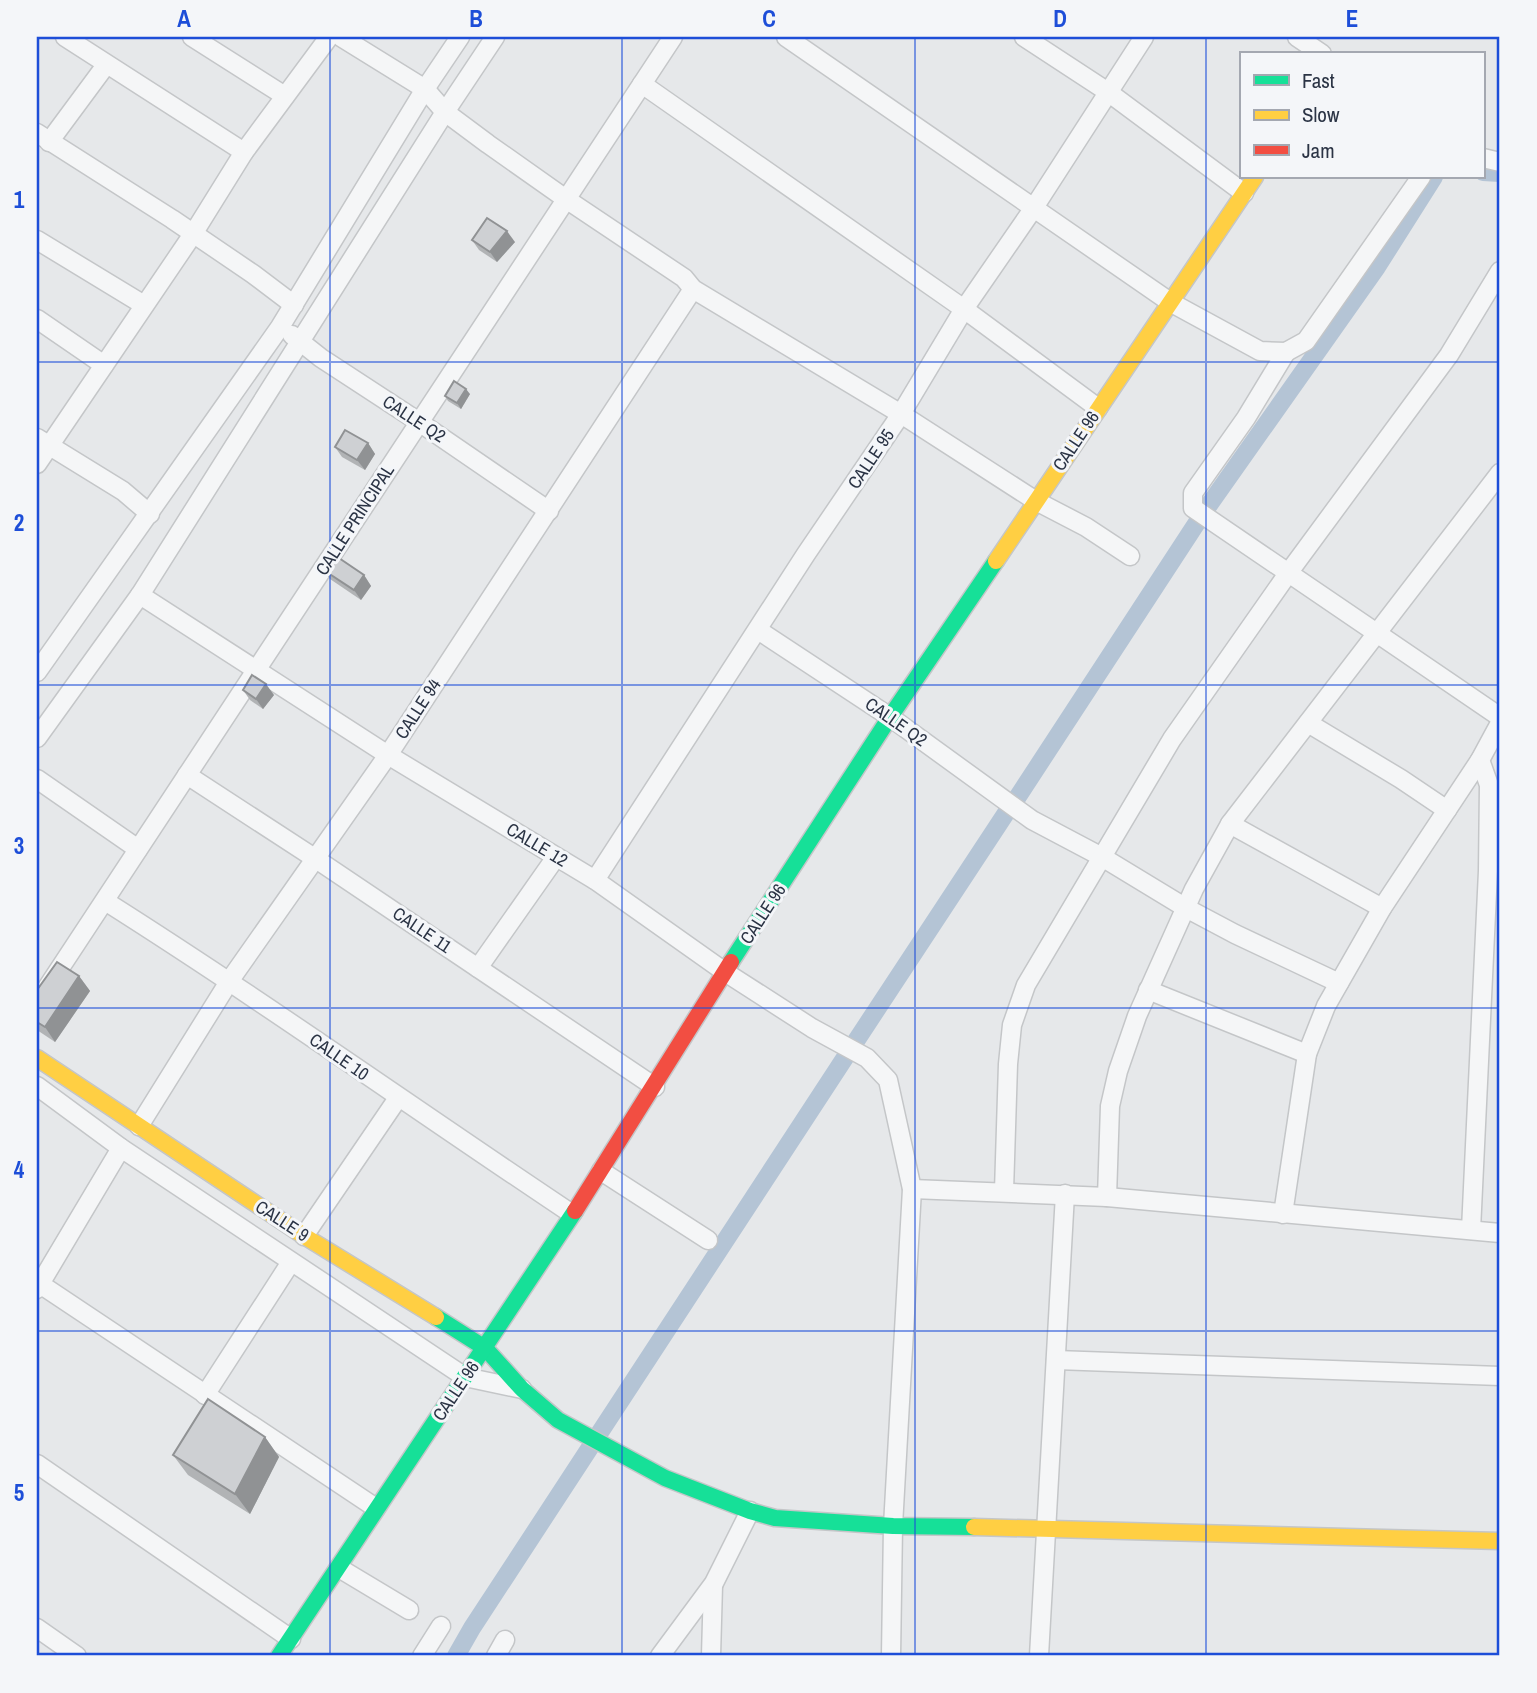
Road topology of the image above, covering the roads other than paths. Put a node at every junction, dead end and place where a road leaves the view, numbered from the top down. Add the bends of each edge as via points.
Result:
1 (65, 37) edge
2 (192, 37) edge
3 (330, 37) edge
4 (341, 37) edge
5 (460, 37) edge
6 (495, 37) edge
7 (673, 37) edge
8 (786, 37) edge
9 (1024, 37) edge
10 (1144, 37) edge
11 (1297, 37) edge
12 (1319, 52) edge
13 (106, 65) junction
14 (642, 83) junction
15 (425, 89) junction
16 (1108, 92) junction
17 (285, 96) junction
18 (445, 112) junction
19 (43, 137) edge
20 (244, 152) junction
21 (1254, 178) edge
22 (1420, 178) edge
23 (1244, 193) junction
24 (566, 199) junction
25 (1033, 209) junction
26 (193, 233) junction
27 (37, 240) edge
28 (1500, 271) edge
29 (693, 289) junction
30 (1170, 302) junction
31 (144, 305) junction
32 (294, 305) junction
33 (964, 309) junction
34 (37, 319) edge
35 (280, 327) junction
36 (299, 341) junction
37 (1286, 352) junction
38 (104, 365) junction
39 (1098, 408) junction
40 (901, 414) junction
41 (419, 422) junction
42 (43, 442) edge
43 (37, 464) edge
44 (1500, 473) edge
45 (1036, 501) junction
46 (549, 511) junction
47 (150, 514) junction
48 (1130, 556) dead end
49 (1289, 572) junction
50 (140, 595) junction
51 (758, 630) junction
52 (1377, 634) junction
53 (257, 669) junction
54 (37, 671) edge
55 (890, 717) junction
56 (1500, 717) edge
57 (1308, 723) junction
58 (1500, 723) edge
59 (37, 737) edge
60 (388, 755) junction
61 (1480, 760) junction
62 (187, 775) junction
63 (37, 779) edge
64 (1447, 810) junction
65 (1230, 824) junction
66 (138, 849) junction
67 (556, 857) junction
68 (1102, 858) junction
69 (316, 859) junction
70 (595, 880) junction
71 (105, 901) junction
72 (1186, 908) junction
73 (1382, 908) junction
74 (478, 968) junction
75 (725, 972) junction
76 (230, 980) junction
77 (1339, 983) junction
78 (1148, 990) junction
79 (37, 1003) edge
80 (1307, 1054) junction
81 (37, 1058) edge
82 (37, 1086) edge
83 (655, 1087) junction
84 (398, 1098) junction
85 (139, 1126) junction
86 (121, 1148) junction
87 (601, 1171) junction
88 (912, 1189) junction
89 (1004, 1191) junction
90 (1065, 1194) junction
91 (1107, 1196) junction
92 (572, 1214) junction
93 (1283, 1214) junction
94 (1471, 1230) junction
95 (1500, 1233) edge
96 (304, 1236) junction
97 (708, 1240) dead end
98 (291, 1262) junction
99 (38, 1285) edge
100 (485, 1348) junction
101 (1056, 1360) junction
102 (1500, 1376) edge
103 (465, 1377) junction
104 (522, 1390) junction
105 (205, 1395) junction
106 (37, 1464) edge
107 (376, 1508) junction
108 (750, 1511) junction
109 (893, 1526) junction
110 (1048, 1527) junction
111 (1500, 1541) edge
112 (339, 1568) junction
113 (713, 1585) junction
114 (409, 1610) dead end
115 (441, 1626) dead end
116 (37, 1628) edge
117 (291, 1639) junction
118 (505, 1640) dead end
119 (77, 1656) edge
120 (279, 1656) edge
121 (422, 1656) edge
122 (496, 1656) edge
123 (660, 1656) edge
124 (711, 1656) edge
125 (891, 1656) edge
126 (1040, 1656) edge

1 - 13 street
2 - 17 street
3 - 17 street
4 - 15 street
5 - 15 street
6 - 18 street
7 - 14 street, CALLE PRINCIPAL
8 - 25 street
9 - 16 street
10 - 16 street, CALLE 95
11 - 12 street
13 - 19 street
13 - 20 street
14 - 24 street, CALLE PRINCIPAL
14 - 33 street
15 - 18 street
15 - 32 street
16 - 23 street
16 - 25 street, CALLE 95
17 - 20 street
18 - 24 street
18 - 36 street
19 - 26 street
20 - 26 street
21 - 23 street, CALLE 96
22 - 37 street via 1307,341
23 - 30 street, CALLE 96
24 - 29 street via 684,278
24 - 41 street, CALLE PRINCIPAL
25 - 30 street
25 - 33 street, CALLE 95
26 - 31 street
26 - 32 street
27 - 31 street
28 - 49 street via 1449,355
29 - 40 street
29 - 46 street, CALLE 94
30 - 37 street via 1260,351
30 - 39 street, CALLE 96
31 - 38 street
32 - 35 street
33 - 39 street
33 - 40 street, CALLE 95
34 - 38 street
35 - 36 street, CALLE Q2
35 - 47 street
36 - 41 street, CALLE Q2
36 - 50 street
37 - 49 street via 1191,500 1193,509
38 - 42 street
39 - 45 street, CALLE 96
40 - 45 street
40 - 51 street, CALLE 95
41 - 46 street, CALLE Q2
41 - 53 street, CALLE PRINCIPAL
42 - 43 street
42 - 47 street via 123,491
44 - 52 street
45 - 48 street
45 - 55 street, CALLE 96
46 - 60 street, CALLE 94
47 - 54 street
49 - 52 street
49 - 68 street via 1172,739
50 - 53 street, CALLE 12
50 - 59 street
51 - 55 street, CALLE Q2
51 - 70 street, CALLE 95
52 - 56 street
52 - 57 street
53 - 60 street, CALLE 12
53 - 62 street, CALLE PRINCIPAL
55 - 68 street, CALLE Q2 via 1032,820
55 - 75 street, CALLE 96
57 - 64 street
57 - 65 street
58 - 61 street
60 - 67 street, CALLE 12
60 - 69 street, CALLE 94
61 - 64 street
61 - 94 street via 1489,785 1488,872
62 - 66 street, CALLE PRINCIPAL
62 - 69 street, CALLE 11
63 - 66 street
64 - 73 street
65 - 72 street
65 - 73 street
66 - 71 street, CALLE PRINCIPAL
67 - 70 street, CALLE 12
67 - 74 street
68 - 72 street, CALLE Q2
68 - 89 street via 1026,985 1012,1024
69 - 74 street, CALLE 11
69 - 76 street, CALLE 94
70 - 75 street, CALLE 12
71 - 76 street, CALLE 10
71 - 79 street, CALLE PRINCIPAL
72 - 77 street, CALLE Q2
72 - 78 street
73 - 77 street
74 - 83 street, CALLE 11
75 - 83 street, CALLE 96
75 - 88 street, CALLE 12 via 867,1058 888,1080
76 - 84 street, CALLE 10
76 - 85 street, CALLE 94
77 - 80 street
78 - 80 street
78 - 91 street via 1110,1106
80 - 93 street
81 - 85 street, CALLE 9
82 - 86 street, CALLE 9
83 - 87 street, CALLE 96
84 - 92 street, CALLE 10
84 - 96 street
85 - 96 street, CALLE 9
86 - 98 street, CALLE 9
86 - 99 street
87 - 92 street, CALLE 96
87 - 97 street
88 - 89 street
88 - 109 street, CALLE 12
89 - 90 street
90 - 91 street
90 - 101 street
91 - 93 street
92 - 100 street, CALLE 96
93 - 94 street
94 - 95 street
96 - 100 street, CALLE 9
98 - 103 street, CALLE 9
98 - 105 street
99 - 105 street
100 - 103 street, CALLE 96
100 - 104 street, CALLE 9
101 - 102 street
101 - 110 street
103 - 104 street, CALLE 9
103 - 107 street, CALLE 96
104 - 108 street, CALLE 9 via 558,1420 623,1457
105 - 107 street
106 - 117 street
107 - 112 street, CALLE 96
108 - 109 street, CALLE 9 via 775,1518
108 - 113 street
109 - 110 street, CALLE 9
109 - 125 street, CALLE 12
110 - 111 street, CALLE 9
110 - 126 street
112 - 114 street
112 - 117 street, CALLE 96
113 - 123 street
113 - 124 street
115 - 121 street
116 - 119 street
117 - 120 street, CALLE 96
118 - 122 street

